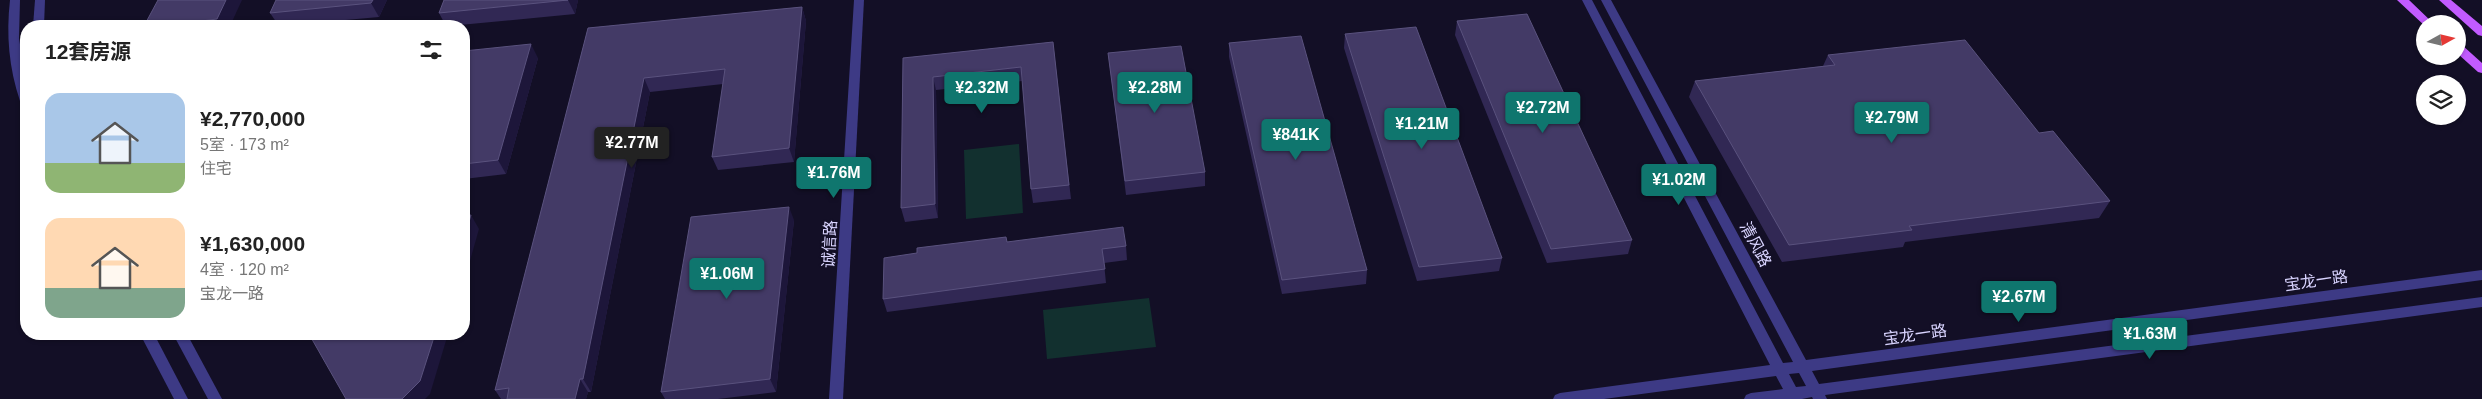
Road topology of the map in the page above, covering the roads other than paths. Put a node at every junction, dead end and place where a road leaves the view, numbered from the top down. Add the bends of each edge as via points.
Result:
1 (15, 0) edge
2 (40, 0) edge
3 (859, 0) edge
4 (1587, 0) edge
5 (1606, 0) edge
6 (2402, 0) edge
7 (2444, 0) edge
8 (2419, 15) edge
9 (39, 20) edge
10 (2482, 32) edge
11 (2466, 55) edge
12 (2482, 69) edge
13 (20, 78) edge
14 (2482, 275) edge
15 (2482, 302) edge
16 (150, 340) edge
17 (183, 340) edge
18 (1802, 367) junction
19 (1780, 370) junction
20 (1817, 395) edge
21 (1794, 396) edge
22 (181, 399) edge
23 (215, 399) edge
24 (836, 399) edge
25 (1560, 399) edge
26 (1750, 399) edge

1 - 13 street via 12,23
2 - 9 street
3 - 24 street, 诚信路
4 - 19 street
5 - 18 street, 清风路
6 - 8 main road
7 - 10 main road
11 - 12 main road
14 - 18 street, 宝龙一路
15 - 20 street
16 - 22 street
17 - 23 street
18 - 19 street, 宝龙一路
18 - 20 street, 清风路
19 - 21 street
19 - 25 street, 宝龙一路
20 - 21 street
21 - 26 street

